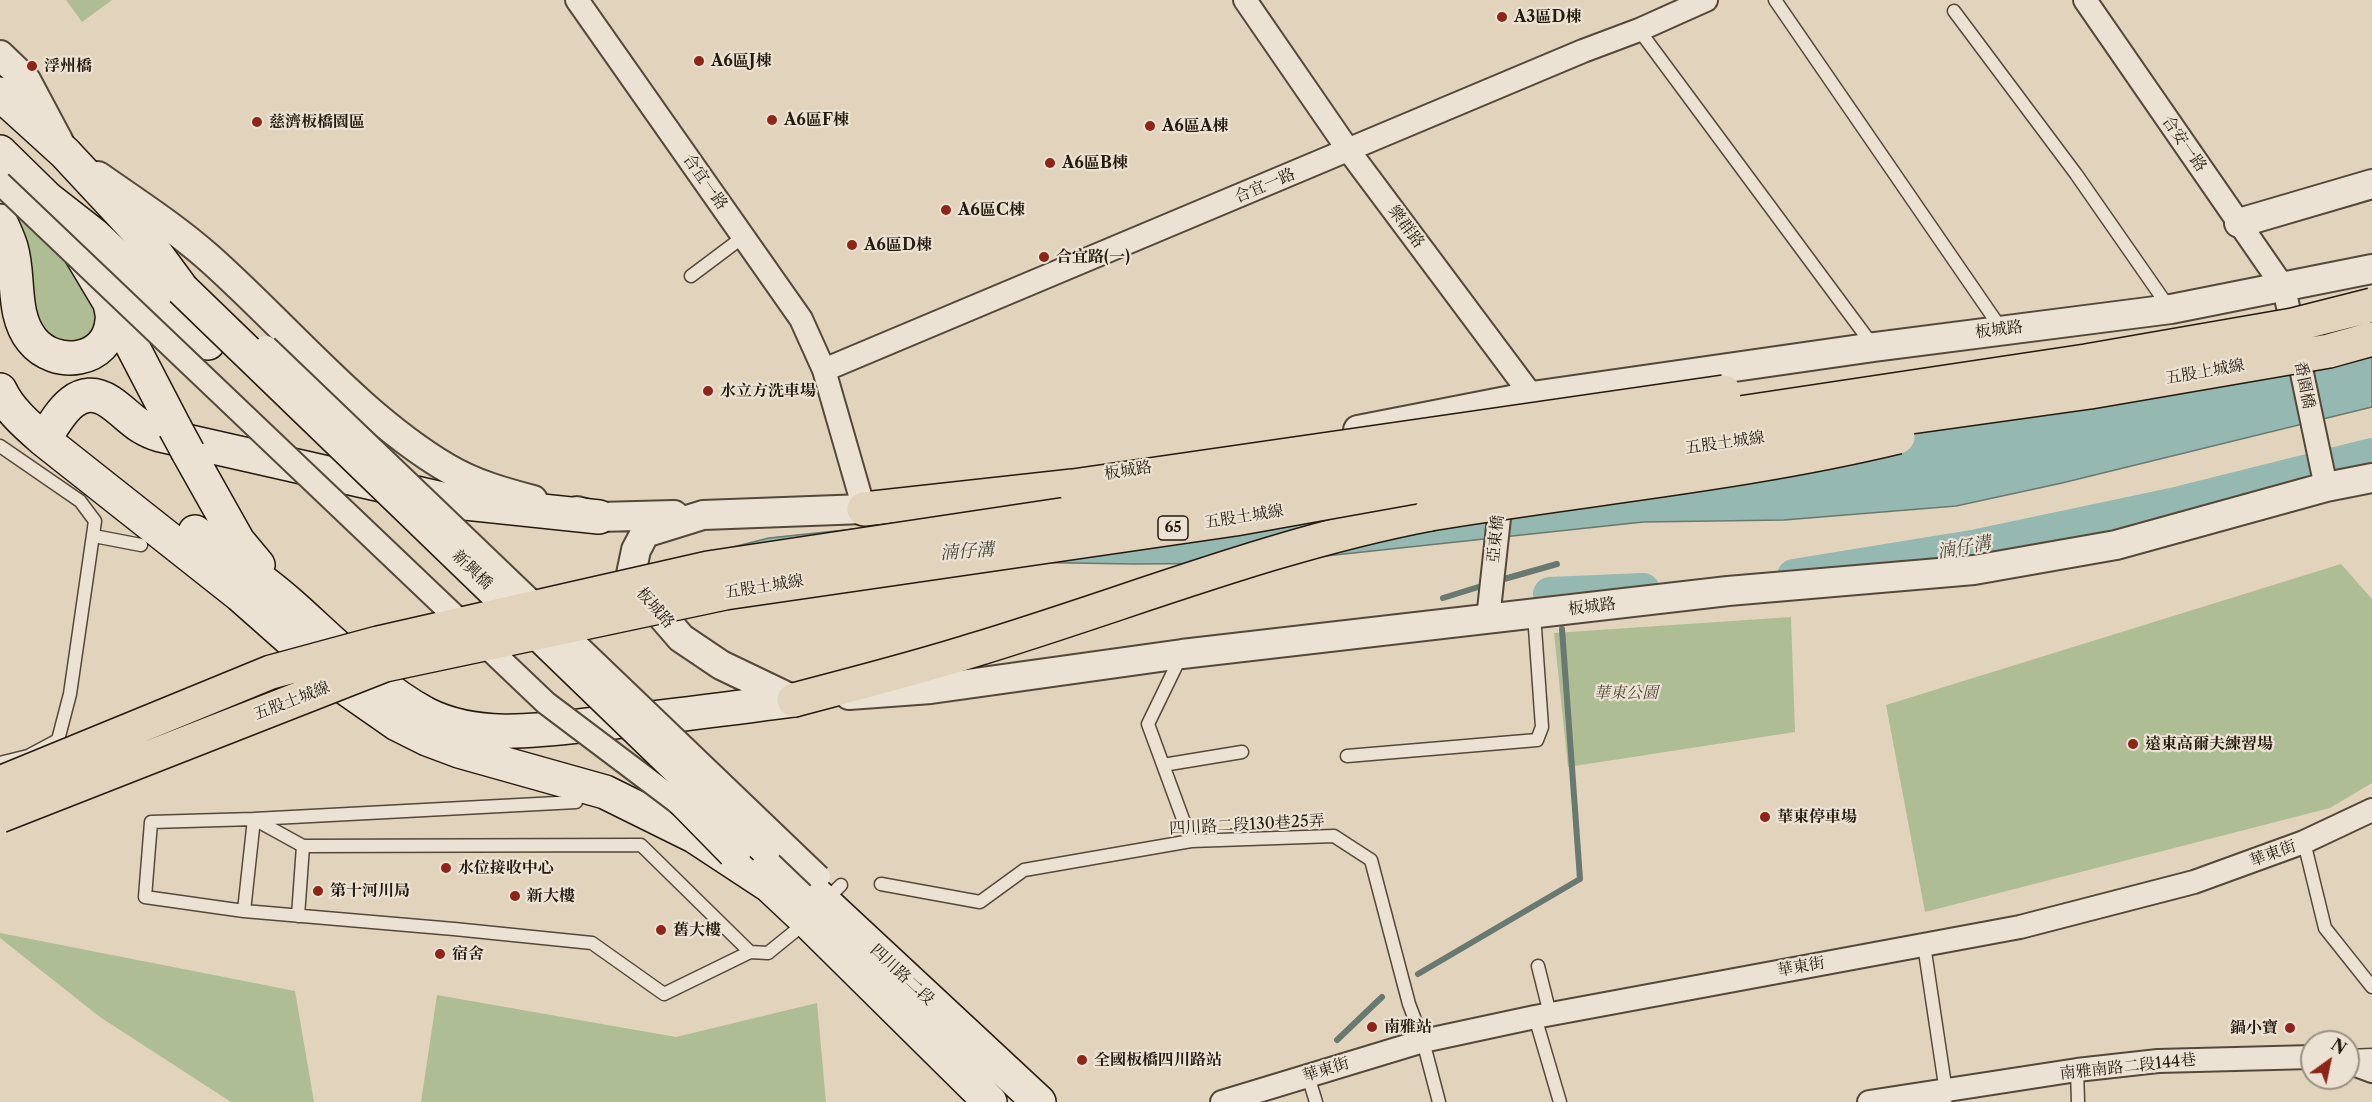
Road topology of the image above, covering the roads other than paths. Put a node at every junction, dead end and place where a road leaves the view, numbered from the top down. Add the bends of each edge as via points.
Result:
1 (577, 0) edge
2 (1245, 0) edge
3 (1706, 0) edge
4 (1775, 0) edge
5 (2085, 0) edge
6 (1954, 11) dead end
7 (1639, 30) junction
8 (0, 55) edge
9 (0, 94) edge
10 (1349, 151) junction
11 (0, 152) edge
12 (65, 153) junction
13 (0, 183) edge
14 (2372, 184) edge
15 (48, 199) junction
16 (0, 221) edge
17 (2239, 223) junction
18 (743, 237) junction
19 (2372, 269) edge
20 (691, 276) dead end
21 (188, 284) junction
22 (110, 303) junction
23 (2372, 305) edge
24 (2171, 309) junction
25 (2289, 310) junction
26 (2002, 330) junction
27 (2372, 339) edge
28 (1874, 347) junction
29 (824, 370) junction
30 (0, 383) edge
31 (0, 390) edge
32 (2090, 392) junction
33 (1532, 396) junction
34 (48, 433) junction
35 (0, 446) edge
36 (2372, 478) edge
37 (2326, 487) junction
38 (864, 509) junction
39 (703, 514) junction
40 (599, 517) junction
41 (94, 536) junction
42 (141, 545) dead end
43 (287, 601) junction
44 (1534, 614) junction
45 (1488, 619) junction
46 (1182, 654) junction
47 (794, 700) junction
48 (1242, 752) dead end
49 (1347, 756) dead end
50 (0, 762) edge
51 (1163, 765) junction
52 (0, 783) edge
53 (576, 802) dead end
54 (2372, 810) edge
55 (0, 816) edge
56 (254, 819) junction
57 (706, 824) junction
58 (1191, 842) junction
59 (2304, 842) junction
60 (303, 846) junction
61 (750, 850) junction
62 (881, 884) dead end
63 (770, 886) junction
64 (825, 896) junction
65 (244, 911) junction
66 (297, 916) junction
67 (1924, 945) junction
68 (750, 951) junction
69 (1538, 966) dead end
70 (2372, 987) edge
71 (1542, 1015) junction
72 (1423, 1041) junction
73 (2300, 1057) edge
74 (2077, 1070) junction
75 (1308, 1076) junction
76 (1945, 1097) edge
77 (990, 1102) edge
78 (1038, 1102) edge
79 (1222, 1102) edge
80 (1316, 1102) edge
81 (1439, 1102) edge
82 (1560, 1102) edge
83 (1869, 1102) edge
84 (2078, 1102) edge

1 - 18 street, 合宜一路
2 - 10 street, 樂群路
3 - 7 street, 合宜一路
4 - 26 lane
5 - 17 street, 合安一路
6 - 24 lane
7 - 10 street, 合宜一路
7 - 28 lane
8 - 12 street via 26,80
9 - 12 main road, 新興橋
10 - 29 street, 合宜一路
10 - 33 street, 樂群路
11 - 15 main road
12 - 21 main road, 新興橋
12 - 40 street via 164,221 207,256 395,432 439,462 492,489
13 - 57 street, bridge via 546,703
14 - 17 street
15 - 22 main road
15 - 57 main road, 新興橋, bridge via 94,235 208,343
16 - 22 main road via 11,248 19,310 26,330 43,351 72,359 96,352 106,340 112,321
17 - 25 street, 合安一路
18 - 20 lane
18 - 29 street, 合宜一路 via 801,319
19 - 25 street, 板城路
21 - 61 main road, 新興橋, bridge via 686,776
21 - 64 street, bridge
22 - 43 main road via 238,541
23 - 25 highway, 五股土城線 / 65, bridge
24 - 25 street, 板城路
24 - 26 street, 板城路
25 - 37 street, 番園橋, bridge
25 - 38 highway, bridge via 1073,486
25 - 52 highway, 五股土城線 / 65, bridge via 2085,361 708,568 378,643 271,672
26 - 28 street, 板城路
27 - 32 highway, 五股土城線 / 65, bridge via 2329,351
28 - 33 street, 板城路
29 - 38 street, 合宜一路
30 - 34 main road
31 - 34 main road via 21,419
32 - 47 highway, bridge via 1842,451 1386,522 1274,552 973,651
32 - 55 highway, 五股土城線 / 65, bridge via 1408,488 1235,519 725,593 385,665
33 - 38 street, 板城路 via 1233,454 1014,490
33 - 45 street, 亞東橋, bridge via 1504,464
34 - 40 main road via 66,406 81,396 98,395 136,425 160,435 456,502
34 - 43 main road
34 - 63 main road via 344,687 397,724 459,751 606,792 694,836
35 - 41 lane via 80,501 95,521
36 - 37 street, 板城路
37 - 44 street, 板城路 via 2116,545 1974,570 1728,591
38 - 39 street, 板城路
39 - 40 street
39 - 47 street, 板城路 via 645,533 636,550 630,579 681,638 721,664
41 - 42 lane
41 - 50 lane via 70,694 58,740 28,756
43 - 47 main road via 384,685 427,714 462,726 528,732
44 - 45 street, 板城路
44 - 49 lane via 1542,727 1537,740
45 - 46 street, 板城路
46 - 47 street, 板城路 via 931,689
46 - 51 lane via 1148,724
48 - 51 lane
51 - 58 lane
53 - 56 lane
54 - 59 street, 華東街
56 - 60 lane
56 - 65 lane
56 - 65 lane via 151,822 145,897
57 - 61 main road, 新興橋, bridge
58 - 62 lane, 四川路二段130巷25弄 via 1024,870 980,902
58 - 72 lane, 四川路二段130巷25弄 via 1334,836 1371,860 1409,1004
59 - 67 street, 華東街 via 2194,882 2020,927
59 - 70 lane via 2325,928
60 - 66 lane
60 - 68 lane via 641,845
61 - 63 main road, 四川路二段
61 - 64 main road, 四川路二段
63 - 64 main road, 四川路二段
64 - 68 lane via 768,953
64 - 77 main road, 四川路二段
64 - 78 main road, 四川路二段
65 - 66 lane
66 - 68 lane via 592,943 664,994
67 - 71 street, 華東街
67 - 76 lane
69 - 71 lane
71 - 72 street, 華東街
71 - 82 lane
72 - 75 street, 華東街
72 - 81 lane, 四川路二段130巷25弄 via 1429,1084
73 - 74 street, 南雅南路二段144巷 via 2158,1061
74 - 76 street, 南雅南路二段144巷
74 - 84 lane
75 - 79 street, 華東街
75 - 80 lane
76 - 83 street, 南雅南路二段144巷

